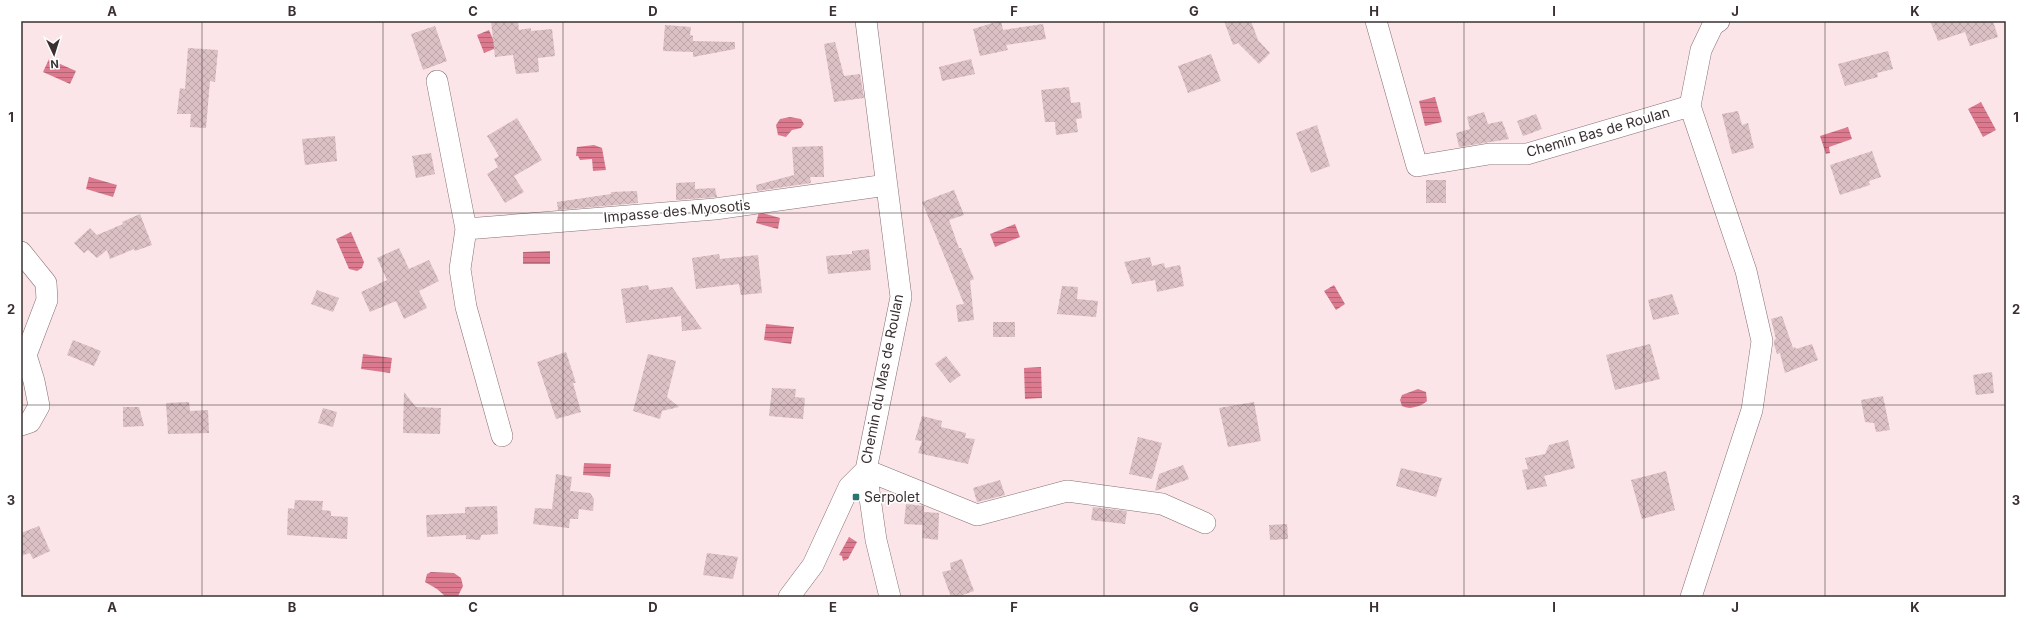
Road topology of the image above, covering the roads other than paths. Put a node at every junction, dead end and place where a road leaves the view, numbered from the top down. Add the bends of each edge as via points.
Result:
1 (866, 21) edge
2 (1376, 21) edge
3 (1718, 21) edge
4 (437, 81) dead end
5 (1690, 106) junction
6 (887, 185) junction
7 (466, 229) junction
8 (21, 252) edge
9 (21, 425) edge
10 (502, 436) dead end
11 (866, 470) junction
12 (1204, 523) dead end
13 (789, 597) edge
14 (890, 597) edge
15 (1691, 597) edge

1 - 6 street, Chemin du Mas de Roulan
2 - 5 street, Chemin Bas de Roulan via 1417,166 1489,154 1527,154
3 - 5 street via 1713,25 1701,50
4 - 7 street
5 - 15 street via 1746,271 1762,341 1752,410
6 - 7 street, Impasse des Myosotis via 715,209
6 - 11 street, Chemin du Mas de Roulan via 900,297
7 - 10 street via 460,269 466,307
8 - 9 street via 46,283 47,300 26,355 39,406 30,422
11 - 12 street via 977,515 1067,491 1162,504
11 - 13 street, Chemin du Mas de Roulan via 849,487 813,565
11 - 14 street via 876,540

